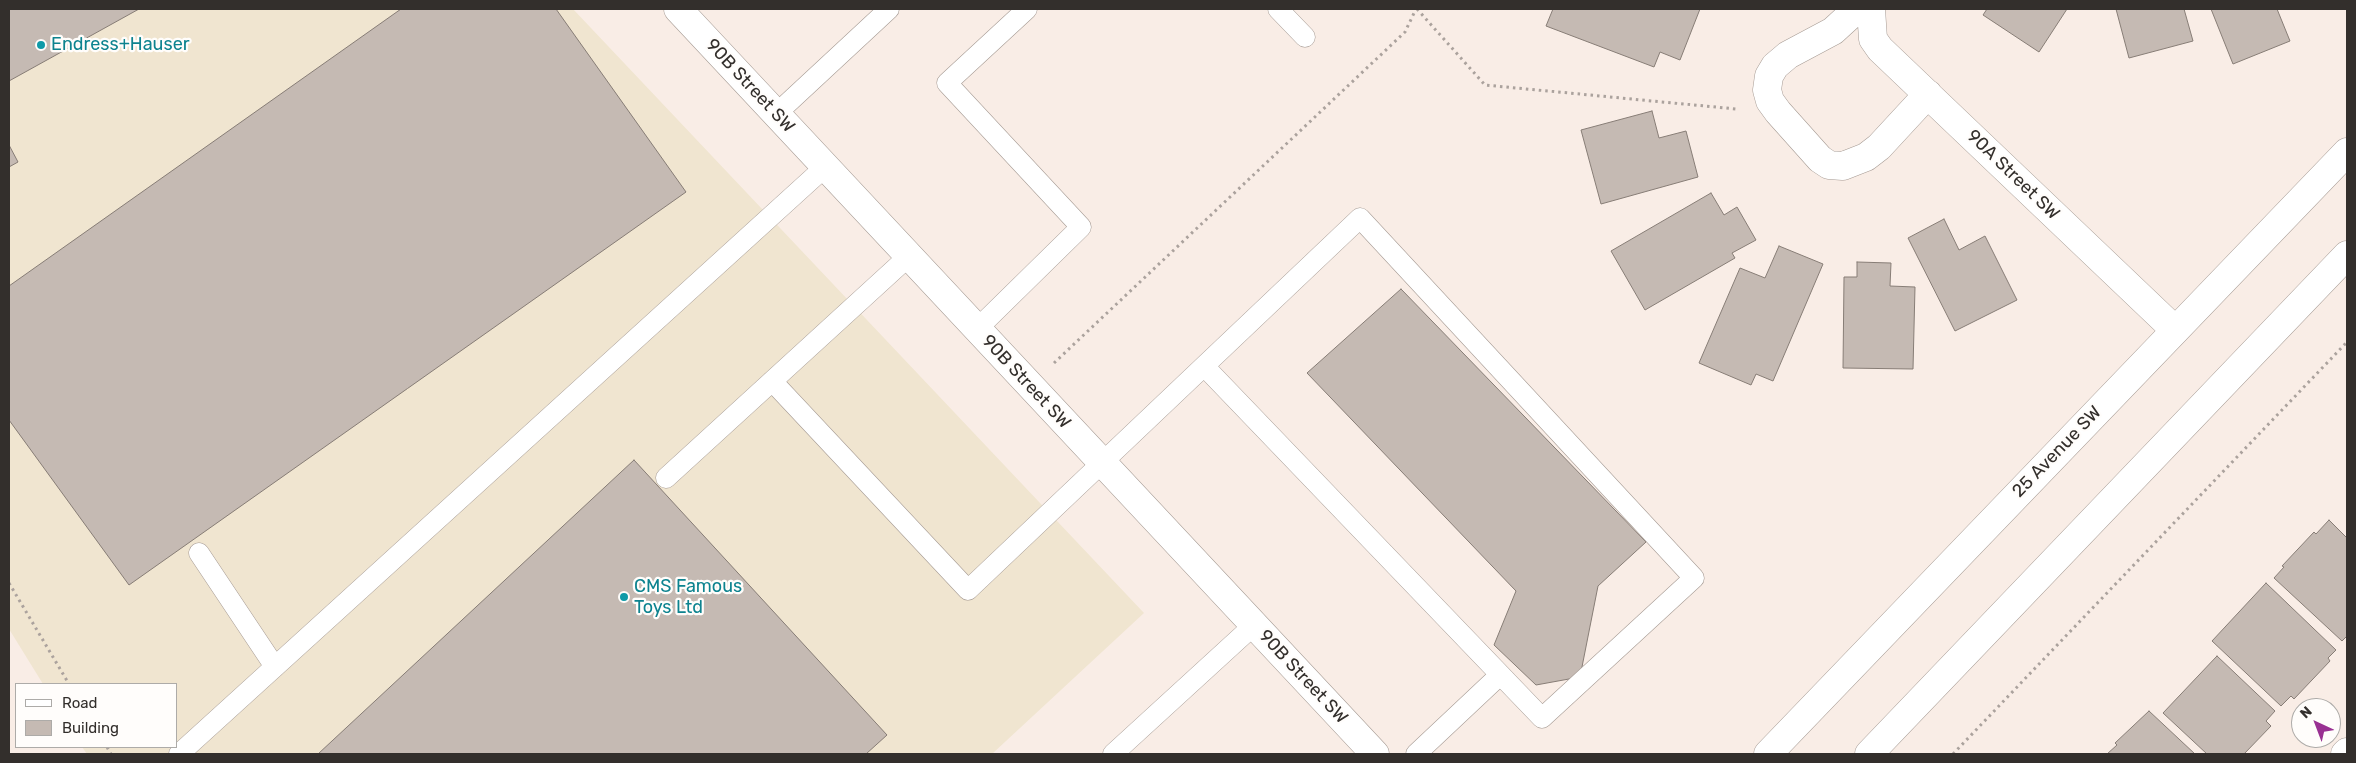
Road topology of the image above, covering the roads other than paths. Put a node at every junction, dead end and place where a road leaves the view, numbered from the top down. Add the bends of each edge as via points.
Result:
1 (678, 9) edge
2 (889, 9) edge
3 (1027, 9) edge
4 (1278, 9) edge
5 (1857, 9) edge
6 (1871, 9) edge
7 (1305, 37) dead end
8 (1928, 94) junction
9 (776, 114) junction
10 (2347, 152) edge
11 (825, 167) junction
12 (2347, 255) edge
13 (909, 256) junction
14 (976, 328) junction
15 (2176, 330) junction
16 (1204, 366) junction
17 (772, 381) junction
18 (1102, 462) junction
19 (666, 478) dead end
20 (199, 553) dead end
21 (1254, 625) junction
22 (275, 667) junction
23 (1500, 675) junction
24 (179, 754) edge
25 (1113, 754) edge
26 (1375, 754) edge
27 (1416, 754) edge
28 (1768, 754) edge
29 (1869, 754) edge

1 - 9 street, 90B Street SW
2 - 9 lane
3 - 14 lane via 947,83 1081,227
4 - 7 lane
5 - 8 street via 1833,32 1788,55 1775,66 1769,76 1767,90 1778,112 1820,159 1829,165 1843,166 1866,157 1879,147
6 - 8 street, 90A Street SW via 1873,39
8 - 15 street, 90A Street SW
9 - 11 street, 90B Street SW
10 - 15 street, 25 Avenue SW
11 - 13 street, 90B Street SW
11 - 22 lane
12 - 29 street
13 - 14 street, 90B Street SW
13 - 17 lane
14 - 18 street, 90B Street SW
15 - 28 street, 25 Avenue SW
16 - 18 lane
16 - 23 lane
16 - 23 lane via 1360,218 1694,578 1542,718
17 - 18 lane via 968,590
17 - 19 lane
18 - 21 street, 90B Street SW
20 - 22 lane
21 - 25 lane
21 - 26 street, 90B Street SW
22 - 24 lane
23 - 27 lane

